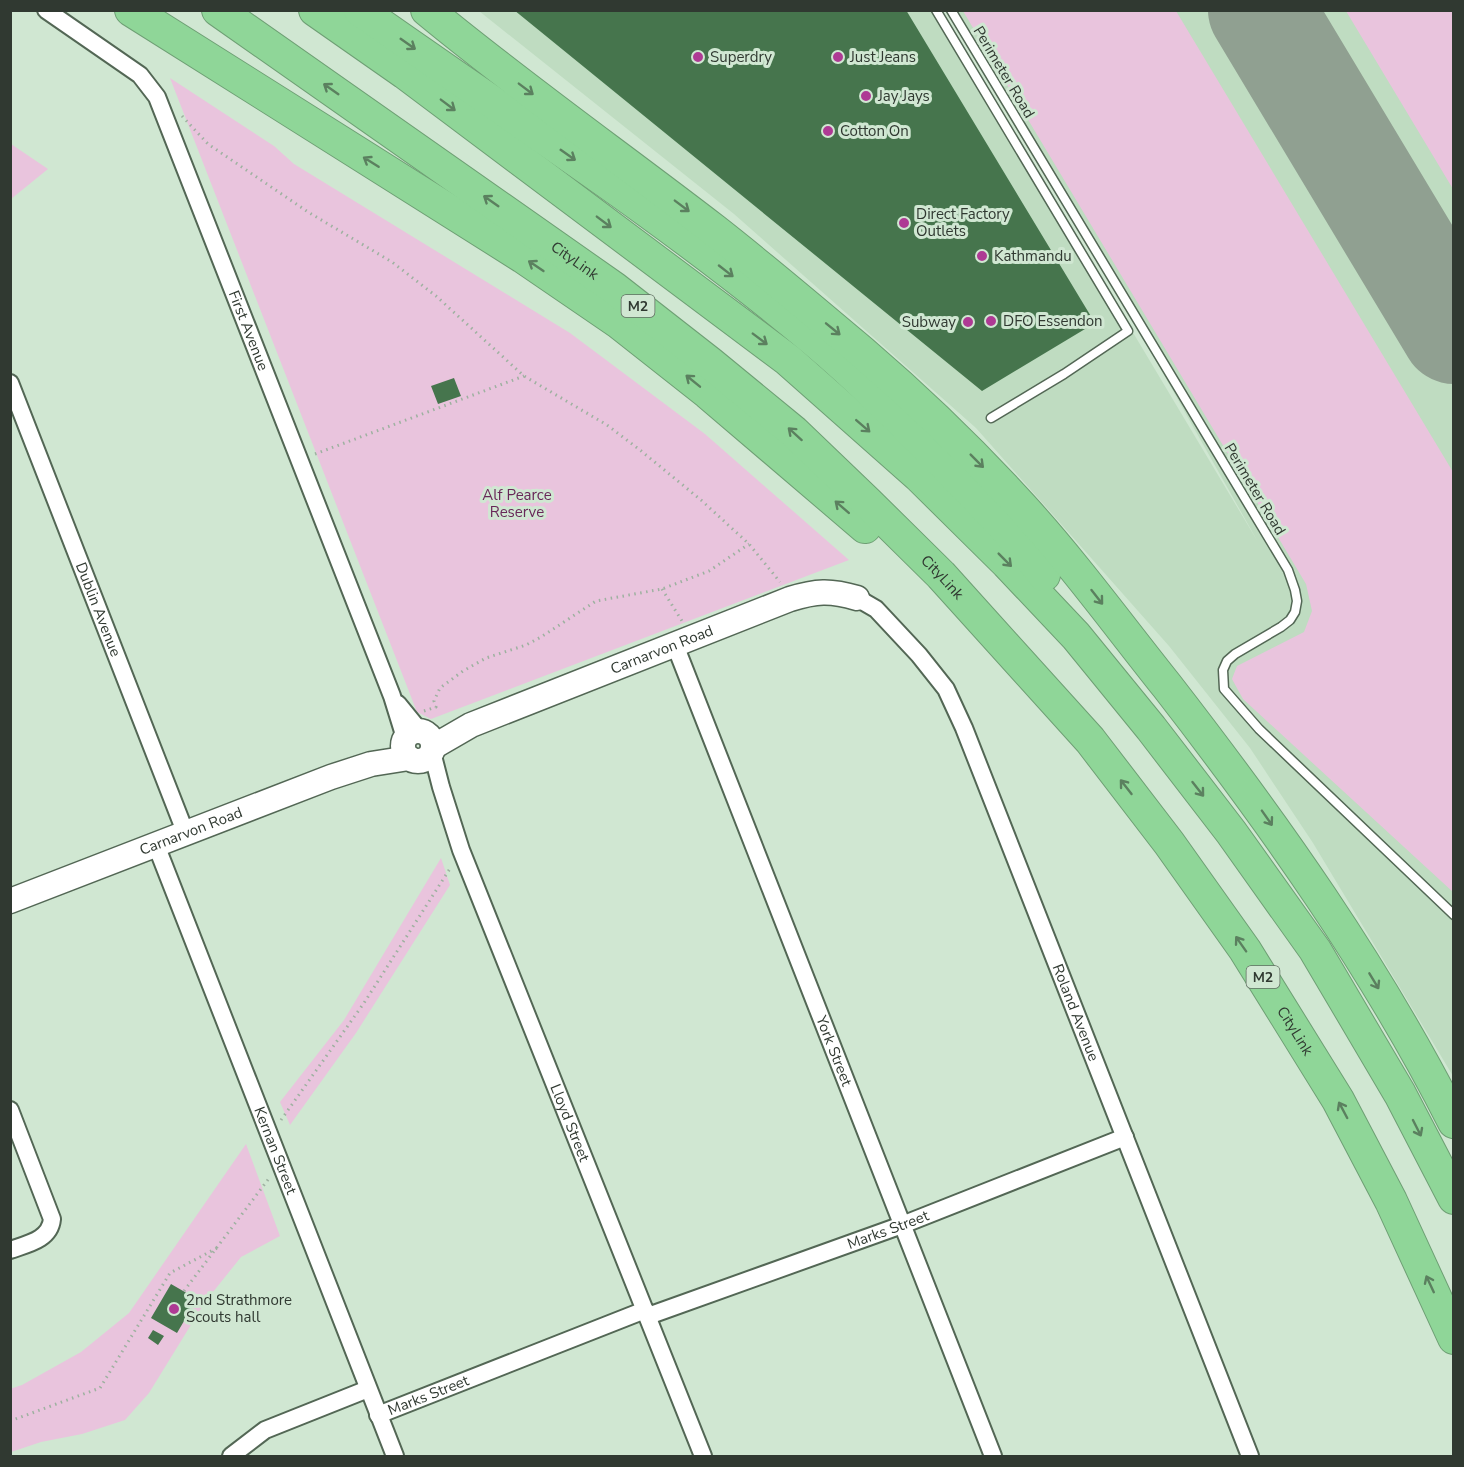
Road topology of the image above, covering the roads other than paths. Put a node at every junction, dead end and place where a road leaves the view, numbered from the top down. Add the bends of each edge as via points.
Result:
1 (46, 10) edge
2 (131, 10) edge
3 (218, 10) edge
4 (315, 10) edge
5 (360, 10) edge
6 (402, 10) edge
7 (427, 10) edge
8 (936, 10) edge
9 (951, 10) edge
10 (479, 54) junction
11 (10, 383) edge
12 (991, 418) dead end
13 (856, 598) joint
14 (683, 642) junction
15 (1014, 654) junction
16 (1151, 728) junction
17 (418, 742) junction
18 (186, 834) junction
19 (156, 845) junction
20 (10, 901) edge
21 (1454, 915) edge
22 (10, 1110) edge
23 (1454, 1122) edge
24 (1125, 1137) junction
25 (1454, 1198) edge
26 (902, 1225) junction
27 (10, 1250) edge
28 (646, 1313) junction
29 (1454, 1338) edge
30 (368, 1389) junction
31 (378, 1415) junction
32 (231, 1456) edge
33 (395, 1456) edge
34 (703, 1456) edge
35 (993, 1456) edge
36 (1250, 1456) edge

1 - 17 street, First Avenue via 140,75 162,107 392,696
15 -> 2 highway via 708,393 618,322 513,251
15 -> 3 highway, CityLink / M2 via 941,575 794,432 710,363 614,288
4 -> 16 highway via 788,360 919,476 1007,563 1076,636
5 -> 16 highway via 603,179 816,342 873,393 1000,521 1072,611
6 - 10 highway
7 - 10 highway
8 - 12 lane via 1128,331
9 - 21 lane, Perimeter Road via 1288,570 1297,601 1295,612 1281,627 1227,661 1223,670 1224,689 1276,746
10 -> 23 highway via 716,232 862,353 1022,507 1094,592 1296,859 1350,940
11 - 18 street, Dublin Avenue
13 - 14 street, Carnarvon Road via 836,592 813,592
13 - 24 street, Roland Avenue via 890,623 946,689
14 - 17 street, Carnarvon Road
14 - 26 street, York Street
29 -> 15 highway, CityLink / M2 via 1396,1212 1343,1110 1245,950 1090,740
16 -> 25 highway via 1315,950 1400,1094
17 - 18 street, Carnarvon Road via 371,764
17 - 28 street, Lloyd Street via 441,787 461,850
18 - 19 street, Carnarvon Road
19 - 20 street, Carnarvon Road
19 - 30 street, Kernan Street
22 - 27 street via 52,1219 48,1233
24 - 26 street, Marks Street
24 - 36 street, Roland Avenue
26 - 28 street, Marks Street
26 - 35 street, York Street
28 - 31 street, Marks Street
28 - 34 street, Lloyd Street
30 - 31 street, Kernan Street
30 - 32 street via 265,1430
31 - 33 street, Kernan Street

